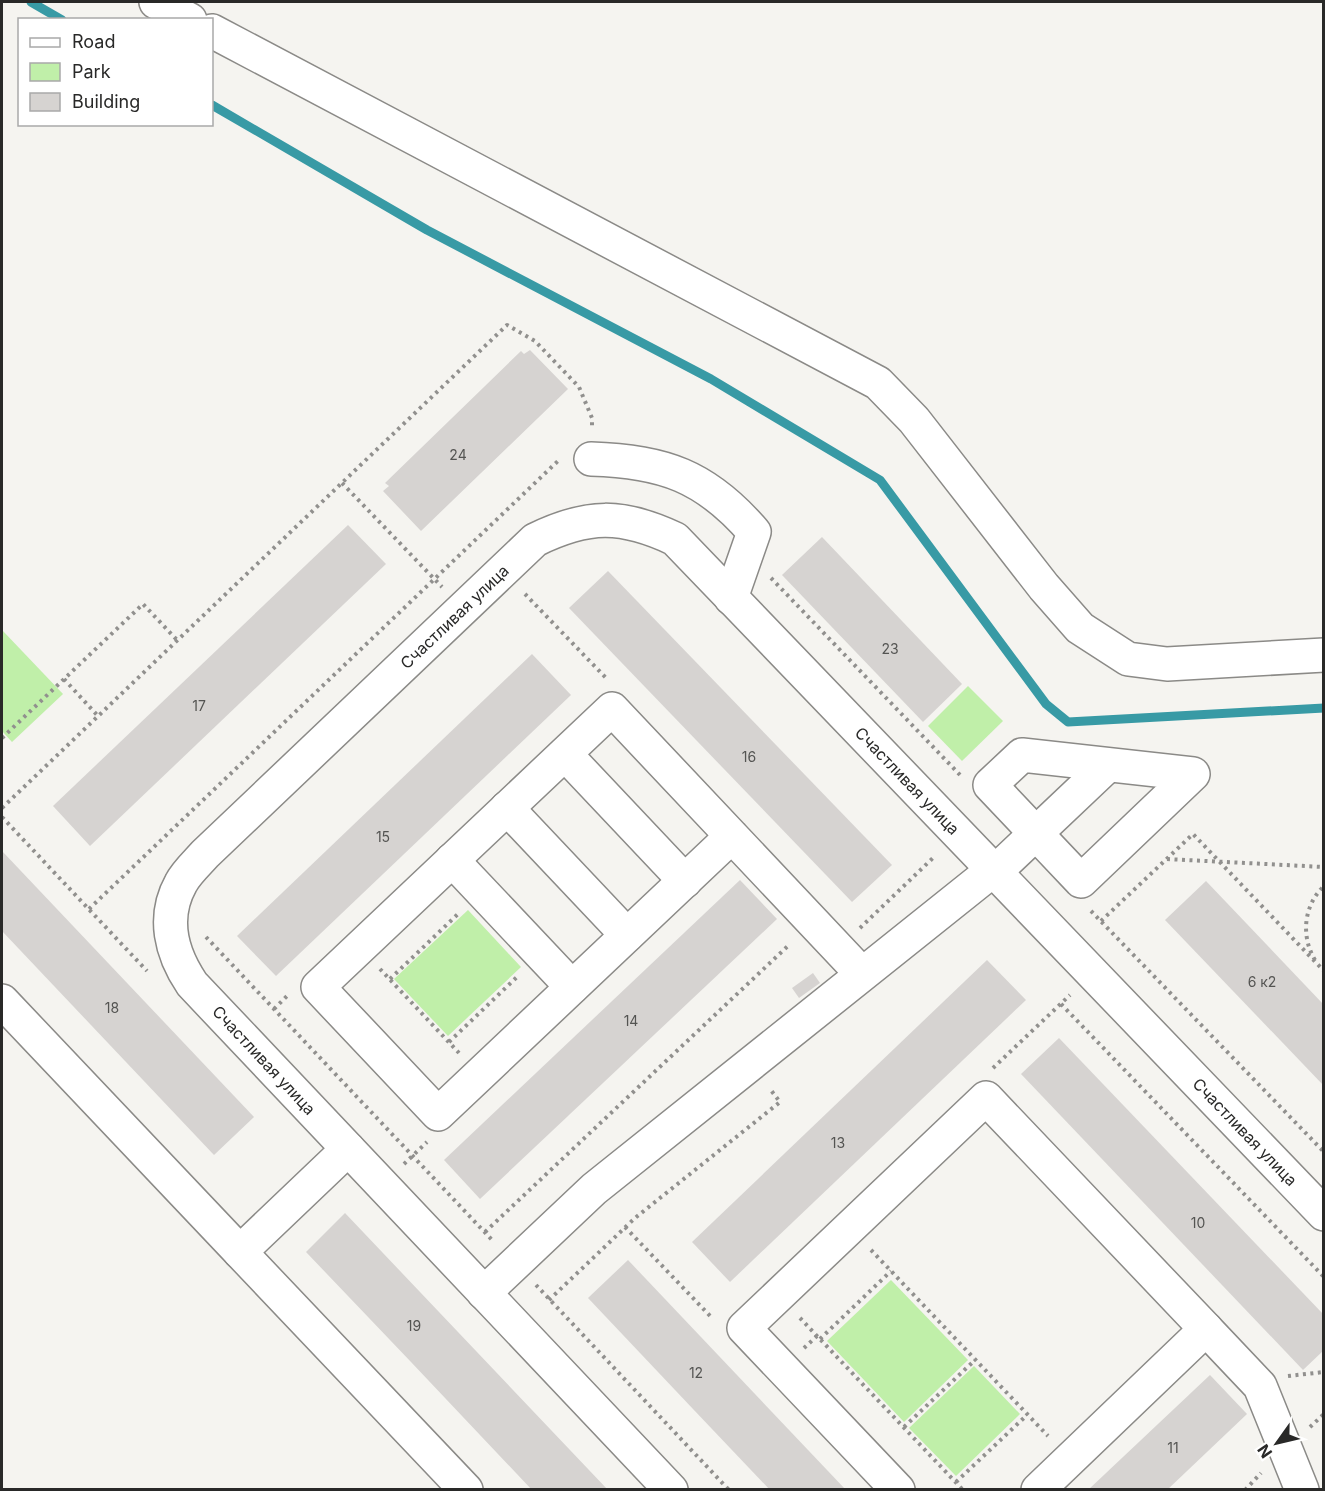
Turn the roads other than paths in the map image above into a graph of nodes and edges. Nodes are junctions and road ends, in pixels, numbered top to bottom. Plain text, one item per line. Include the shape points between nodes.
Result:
1 (156, 2) edge
2 (186, 18) edge
3 (213, 32) edge
4 (579, 456) road end
5 (732, 598) junction
6 (1323, 655) edge
7 (565, 754) junction
8 (1108, 765) junction
9 (507, 808) junction
10 (1036, 833) junction
11 (732, 836) junction
12 (452, 860) junction
13 (994, 871) junction
14 (685, 881) junction
15 (627, 935) junction
16 (862, 974) junction
17 (572, 987) junction
18 (2, 1001) edge
19 (348, 1149) junction
20 (1323, 1214) edge
21 (240, 1252) junction
22 (484, 1293) junction
23 (1206, 1329) junction
24 (466, 1490) edge
25 (671, 1490) edge
26 (898, 1490) edge
27 (1038, 1490) edge
28 (1302, 1490) edge

1 - 2 street
3 - 6 street via 878,383 914,420 1080,628 1128,659 1167,664
4 - 5 street via 626,460 673,471 717,495 737,512 754,532
5 - 13 street, Счастливая улица
5 - 19 street, Счастливая улица via 675,539 653,528 605,520 580,522 535,540 182,881 171,915 170,934 181,969
7 - 9 street
7 - 11 street via 612,710
7 - 14 street
8 - 10 street
8 - 10 street via 1022,755 990,785
8 - 10 street via 1193,774 1081,881
9 - 12 street
9 - 15 street
10 - 13 street
11 - 14 street
11 - 16 street
12 - 17 street
12 - 17 street via 318,987 438,1114
13 - 16 street
13 - 20 street, Счастливая улица
14 - 15 street
15 - 17 street
16 - 22 street via 594,1189
18 - 21 street
19 - 21 street
19 - 22 street, Счастливая улица
21 - 24 street
22 - 25 street, Счастливая улица
23 - 26 street via 986,1098 744,1328
23 - 27 street
23 - 28 street via 1260,1386

